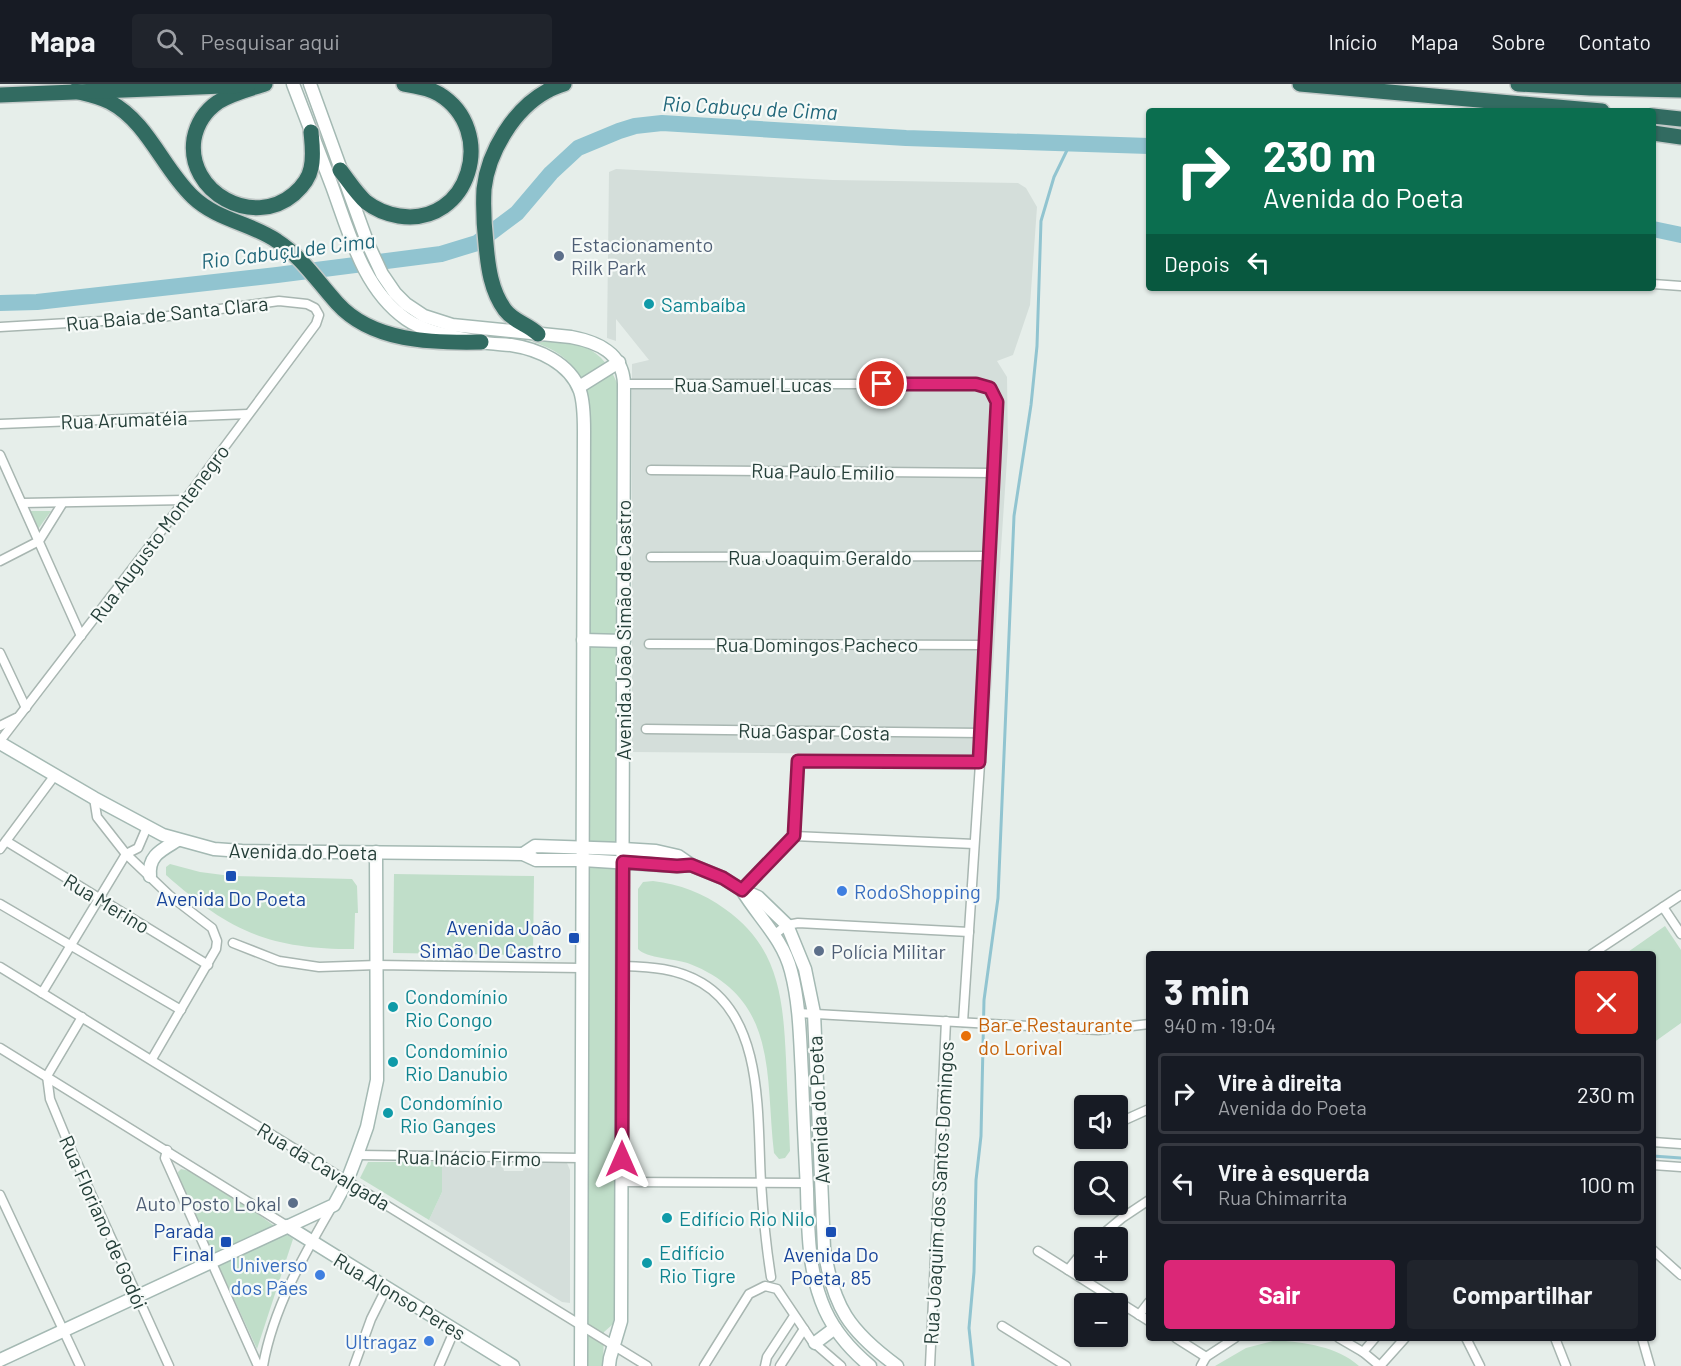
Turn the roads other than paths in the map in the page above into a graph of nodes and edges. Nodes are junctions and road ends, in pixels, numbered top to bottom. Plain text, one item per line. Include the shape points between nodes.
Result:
1 (264, 84) edge
2 (293, 84) edge
3 (310, 84) edge
4 (404, 84) edge
5 (564, 84) edge
6 (1300, 84) edge
7 (1518, 84) edge
8 (1681, 90) edge
9 (75, 91) junction
10 (0, 95) edge
11 (1471, 99) junction
12 (1512, 108) edge
13 (1569, 108) edge
14 (1656, 116) edge
15 (1681, 119) edge
16 (311, 132) junction
17 (1656, 133) edge
18 (1681, 137) edge
19 (340, 170) junction
20 (1656, 284) edge
21 (1681, 286) edge
22 (316, 324) joint
23 (0, 327) edge
24 (538, 334) junction
25 (481, 342) junction
26 (619, 363) junction
27 (624, 384) junction
28 (579, 387) junction
29 (248, 414) junction
30 (0, 424) edge
31 (0, 455) edge
32 (651, 470) dead end
33 (994, 473) junction
34 (185, 500) junction
35 (22, 503) junction
36 (62, 504) junction
37 (39, 541) junction
38 (990, 556) junction
39 (651, 557) dead end
40 (0, 561) edge
41 (81, 636) junction
42 (583, 640) junction
43 (624, 641) junction
44 (649, 644) dead end
45 (986, 645) junction
46 (0, 653) edge
47 (23, 711) junction
48 (0, 726) edge
49 (646, 729) dead end
50 (982, 733) junction
51 (0, 742) edge
52 (979, 762) junction
53 (55, 775) junction
54 (94, 798) junction
55 (147, 827) junction
56 (794, 836) junction
57 (178, 840) junction
58 (6, 841) junction
59 (974, 844) junction
60 (583, 847) junction
61 (0, 849) edge
62 (623, 849) junction
63 (376, 852) junction
64 (126, 854) junction
65 (523, 854) junction
66 (583, 860) junction
67 (623, 862) junction
68 (691, 865) junction
69 (150, 876) junction
70 (742, 890) junction
71 (1681, 895) edge
72 (99, 898) junction
73 (0, 904) edge
74 (1663, 907) junction
75 (787, 925) junction
76 (969, 932) junction
77 (775, 934) junction
78 (1681, 934) edge
79 (233, 943) dead end
80 (71, 945) junction
81 (1597, 951) edge
82 (208, 965) junction
83 (377, 965) junction
84 (623, 966) junction
85 (0, 967) edge
86 (582, 969) junction
87 (42, 993) junction
88 (181, 1010) junction
89 (798, 1013) junction
90 (814, 1013) junction
91 (82, 1017) junction
92 (946, 1021) junction
93 (966, 1022) junction
94 (1146, 1024) edge
95 (0, 1048) edge
96 (152, 1059) junction
97 (47, 1076) junction
98 (1146, 1110) edge
99 (1128, 1118) edge
100 (1657, 1142) edge
101 (1681, 1144) edge
102 (168, 1150) junction
103 (357, 1155) junction
104 (582, 1158) junction
105 (1656, 1165) edge
106 (1681, 1167) edge
107 (347, 1181) junction
108 (622, 1182) junction
109 (806, 1183) junction
110 (761, 1184) junction
111 (0, 1195) edge
112 (1146, 1202) edge
113 (334, 1205) junction
114 (287, 1226) junction
115 (1111, 1227) edge
116 (312, 1242) junction
117 (1038, 1251) dead end
118 (1656, 1253) edge
119 (210, 1262) junction
120 (1074, 1262) edge
121 (1068, 1270) junction
122 (1681, 1275) edge
123 (771, 1277) dead end
124 (387, 1287) junction
125 (137, 1295) junction
126 (1146, 1306) edge
127 (1139, 1315) junction
128 (794, 1316) junction
129 (1146, 1319) edge
130 (580, 1325) junction
131 (1002, 1326) dead end
132 (835, 1328) junction
133 (455, 1329) junction
134 (804, 1329) junction
135 (63, 1330) junction
136 (1180, 1341) edge
137 (1231, 1341) edge
138 (1344, 1341) edge
139 (1373, 1341) edge
140 (1402, 1341) edge
141 (1468, 1341) edge
142 (1556, 1341) edge
143 (1643, 1341) edge
144 (814, 1343) junction
145 (614, 1345) junction
146 (1363, 1352) junction
147 (1206, 1358) junction
148 (0, 1360) edge
149 (837, 1365) edge
150 (80, 1366) edge
151 (169, 1366) edge
152 (261, 1366) edge
153 (354, 1366) edge
154 (439, 1366) edge
155 (513, 1366) edge
156 (581, 1366) edge
157 (609, 1366) edge
158 (647, 1366) edge
159 (705, 1366) edge
160 (765, 1366) edge
161 (780, 1366) edge
162 (870, 1366) edge
163 (897, 1366) edge
164 (930, 1366) edge
165 (1066, 1366) edge
166 (1201, 1366) edge
167 (1380, 1366) edge
168 (1480, 1366) edge
169 (1566, 1366) edge
170 (1650, 1366) edge

1 - 9 highway
1 - 16 highway via 218,102 207,111 196,130 196,165 213,191 228,202 251,208 276,205 289,198 311,170
2 - 16 main road
3 - 19 main road
4 - 19 highway via 442,96 464,121 472,155 466,181 459,191 438,210 424,216 396,216 368,203
5 - 24 highway via 546,91 526,107 500,143 484,187 483,215 492,283 513,319
6 - 11 highway
7 - 8 highway
9 - 10 highway
9 - 25 highway via 102,98 124,112 200,203 291,251 354,318 381,330 427,341
11 - 12 highway
11 - 13 highway
14 - 15 highway
16 - 25 main road via 354,244 369,278 385,301 408,320 440,333
17 - 18 highway
19 - 24 main road via 382,274 406,304 424,316 452,325
20 - 21 street
22 - 23 street, Rua Baia de Santa Clara via 320,315 312,306 279,301 154,318
22 - 29 street, Rua Augusto Montenegro
24 - 26 main road via 589,341 602,346
25 - 28 main road via 513,345 544,355 558,362
26 - 27 main road, Avenida João Simão de Castro
26 - 28 main road
27 - 33 street, Rua Samuel Lucas via 976,384 990,388 997,402
27 - 43 main road, Avenida João Simão de Castro
28 - 42 main road, Avenida João Simão de Castro via 584,420
29 - 30 street, Rua Arumatéia
29 - 34 street, Rua Augusto Montenegro
31 - 35 street
32 - 33 street, Rua Paulo Emilio
33 - 38 street
34 - 36 street
34 - 41 street, Rua Augusto Montenegro
35 - 36 street
35 - 37 street
36 - 37 street
37 - 40 street
37 - 41 street
38 - 39 street, Rua Joaquim Geraldo
38 - 45 street
41 - 47 street, Rua Augusto Montenegro
42 - 43 main road
42 - 60 main road, Avenida João Simão de Castro
43 - 62 main road, Avenida João Simão de Castro
44 - 45 street, Rua Domingos Pacheco
45 - 50 street
46 - 47 street
47 - 48 street
47 - 51 street, Rua Augusto Montenegro
49 - 50 street, Rua Gaspar Costa
50 - 52 street
51 - 53 main road, Avenida do Poeta
52 - 56 street via 798,761
52 - 59 street
53 - 54 main road, Avenida do Poeta
53 - 58 street
54 - 55 main road, Avenida do Poeta
54 - 64 street via 97,817
55 - 57 main road, Avenida do Poeta
55 - 64 street via 138,848
56 - 59 street
56 - 70 street
57 - 63 main road, Avenida do Poeta via 242,851
57 - 69 main road via 157,853 149,867
58 - 61 street
58 - 72 street, Rua Merino
59 - 76 street
60 - 62 main road, Avenida do Poeta
60 - 65 main road, Avenida do Poeta via 536,846
60 - 66 main road, Avenida João Simão de Castro
62 - 67 main road, Avenida João Simão de Castro
62 - 68 main road, Avenida do Poeta via 678,856
63 - 65 main road, Avenida do Poeta
63 - 83 main road
64 - 69 street
64 - 72 street
65 - 66 main road, Avenida do Poeta via 536,860
66 - 67 main road, Avenida do Poeta
66 - 86 main road, Avenida João Simão de Castro
67 - 68 main road, Avenida do Poeta
67 - 84 main road, Avenida João Simão de Castro
68 - 70 main road, Avenida do Poeta
69 - 82 street via 212,928 217,941
70 - 75 main road, Avenida do Poeta via 758,897
70 - 77 main road, Avenida do Poeta
71 - 74 street
72 - 80 street
72 - 82 street, Rua Merino
73 - 80 street
74 - 78 street
74 - 81 street
75 - 76 street
75 - 77 street
75 - 90 main road, Avenida do Poeta via 805,969
76 - 93 street
77 - 89 main road, Avenida do Poeta via 791,972
79 - 83 street via 301,965
80 - 87 street
80 - 88 street
82 - 88 street
83 - 86 street
83 - 103 main road via 377,1080
84 - 108 main road, Avenida João Simão de Castro
84 - 110 street via 663,968 683,974 703,984 733,1014 749,1052 755,1082
85 - 87 street, Rua da Cavalgada
86 - 104 main road, Avenida João Simão de Castro
87 - 91 street, Rua da Cavalgada
88 - 96 street
89 - 90 street
89 - 109 main road, Avenida do Poeta
90 - 92 street
90 - 163 main road, Avenida do Poeta via 827,1266 836,1300 850,1323
91 - 96 street, Rua da Cavalgada
91 - 97 street
92 - 93 street
92 - 164 street, Rua Joaquim dos Santos Domingos
93 - 94 street via 1098,1030
95 - 97 street
96 - 107 street, Rua da Cavalgada
97 - 102 street
97 - 125 street, Rua Floriano de Godói via 50,1099
98 - 99 street
100 - 101 street
102 - 114 street
102 - 119 street via 165,1158
103 - 104 street, Rua Inácio Firmo
103 - 107 main road
104 - 130 main road, Avenida João Simão de Castro
105 - 106 street
107 - 113 main road
107 - 130 street, Rua da Cavalgada
108 - 110 street
108 - 145 main road, Avenida João Simão de Castro via 621,1321
109 - 110 street
109 - 132 main road, Avenida do Poeta via 813,1272
110 - 123 street
111 - 135 street
112 - 115 street
113 - 114 main road
113 - 116 street
114 - 116 main road, Rua Alonso Peres
114 - 119 main road
116 - 124 main road, Rua Alonso Peres
116 - 152 street via 279,1311
117 - 121 street
118 - 122 street
119 - 125 main road
119 - 152 street
120 - 121 street
121 - 127 street
124 - 133 main road, Rua Alonso Peres
124 - 153 street
125 - 135 main road
125 - 151 street, Rua Floriano de Godói
126 - 127 street
127 - 129 street
128 - 134 street
128 - 159 street via 777,1289 765,1286 749,1294
128 - 160 street
130 - 145 street, Rua da Cavalgada
130 - 156 main road, Avenida João Simão de Castro
131 - 165 street
132 - 144 main road
132 - 162 main road, Avenida do Poeta
133 - 154 street
133 - 155 main road, Rua Alonso Peres
134 - 144 street
134 - 161 street
135 - 148 main road
135 - 150 street
136 - 147 street
137 - 147 street
138 - 146 street
139 - 146 street
140 - 167 street
141 - 168 street
142 - 169 street
143 - 170 street
144 - 149 street
145 - 157 main road, Avenida João Simão de Castro
145 - 158 street, Rua da Cavalgada
146 - 167 street
147 - 166 street

